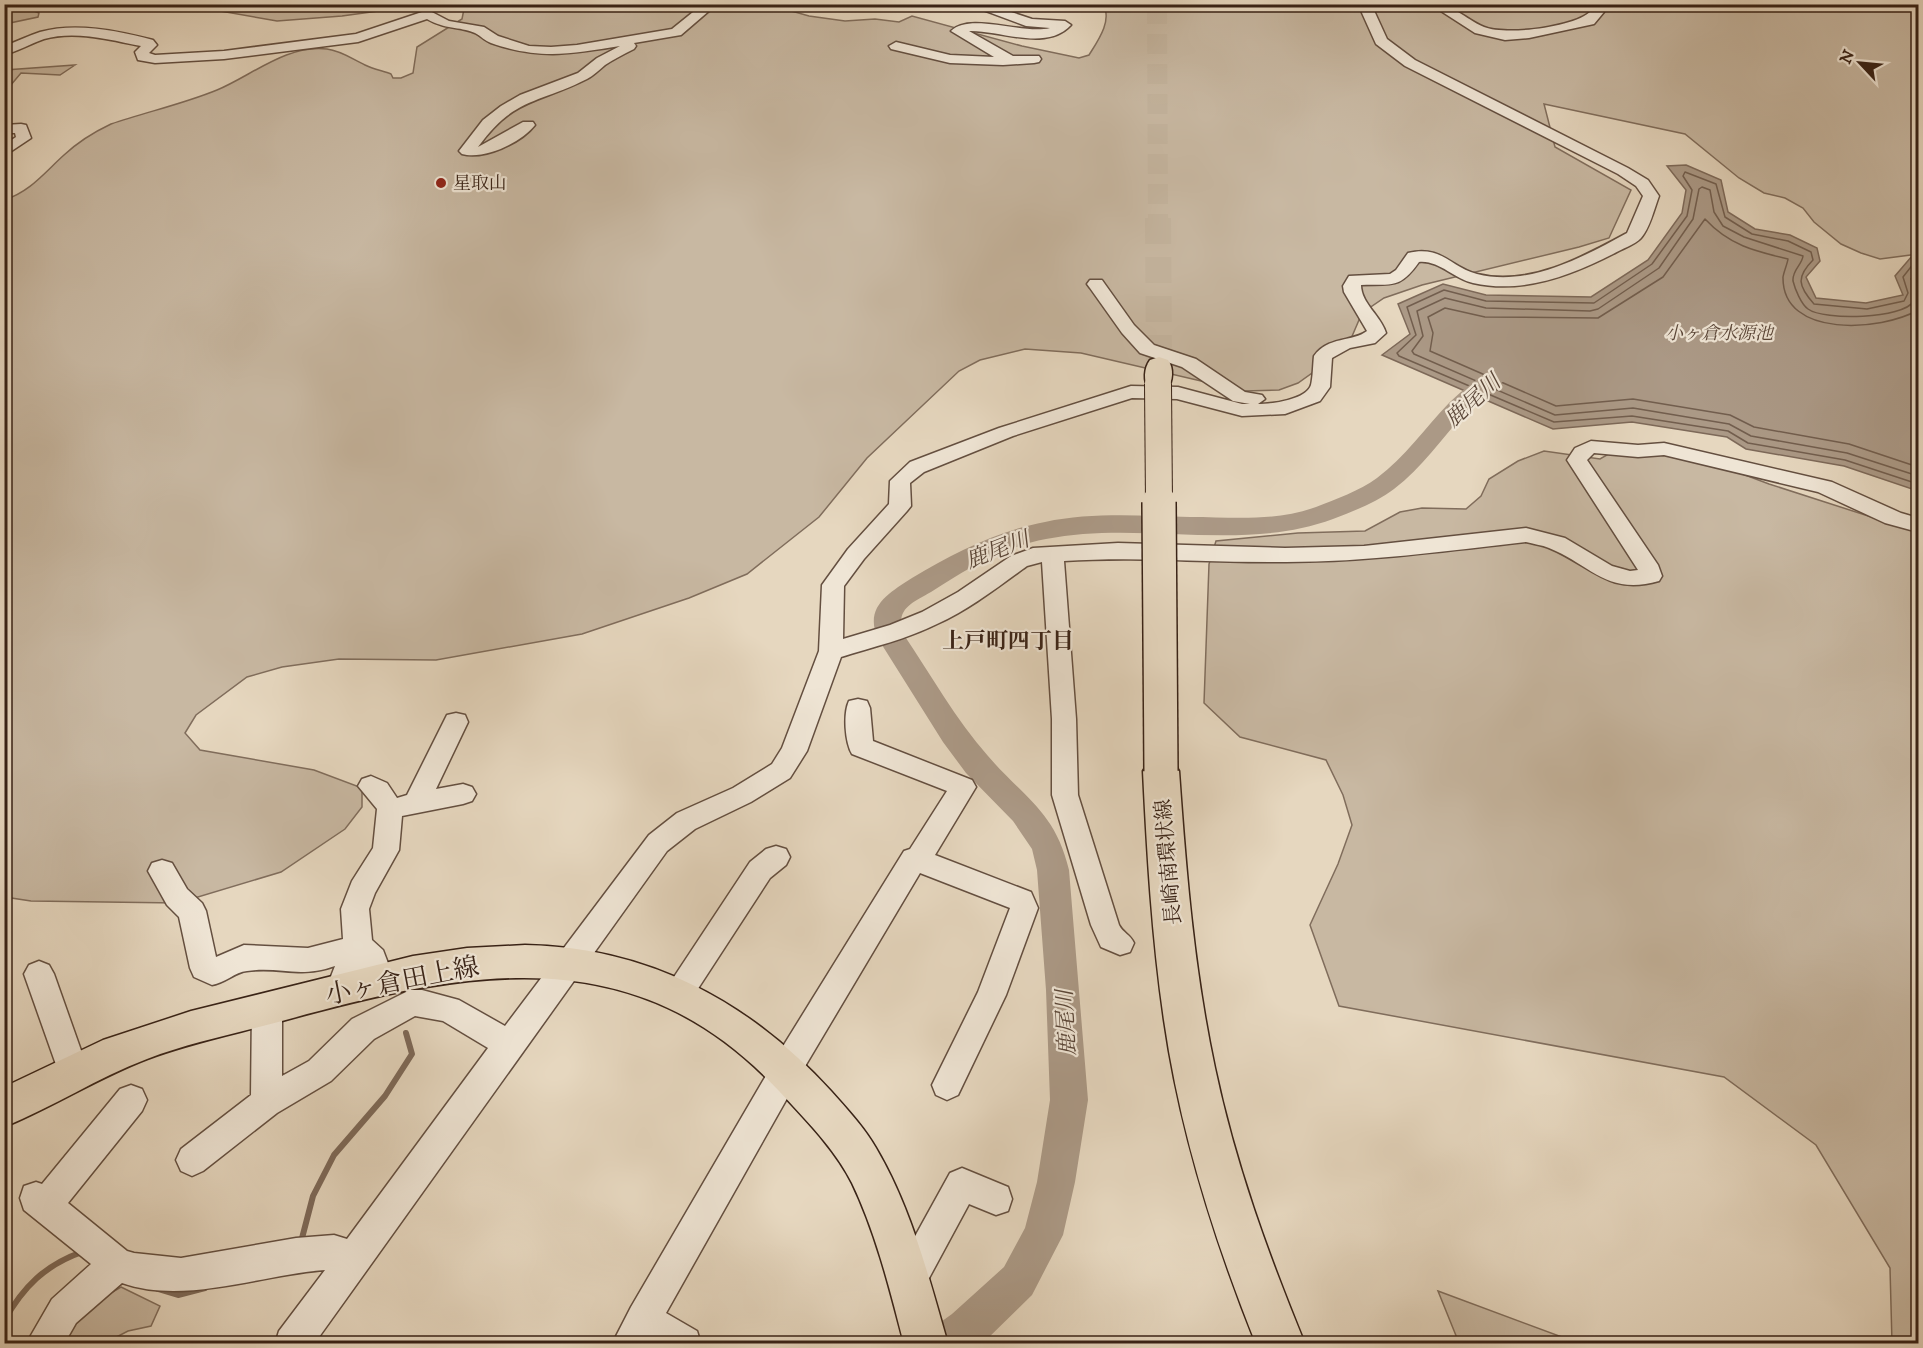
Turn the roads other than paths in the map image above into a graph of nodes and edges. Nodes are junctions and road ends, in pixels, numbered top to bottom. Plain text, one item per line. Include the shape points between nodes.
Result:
1 (711, 4) edge
2 (973, 4) edge
3 (1364, 4) edge
4 (1436, 4) edge
5 (1596, 4) edge
6 (650, 36) junction
7 (896, 46) dead end
8 (4, 51) edge
9 (1034, 59) dead end
10 (1010, 60) junction
11 (528, 125) dead end
12 (4, 129) edge
13 (4, 152) edge
14 (1096, 284) dead end
15 (1159, 374) tunnel mouth
16 (1278, 410) junction
17 (1918, 525) edge
18 (1052, 554) junction
19 (831, 651) junction
20 (858, 708) dead end
21 (456, 722) dead end
22 (371, 786) dead end
23 (463, 794) dead end
24 (403, 806) junction
25 (776, 857) dead end
26 (918, 861) junction
27 (162, 871) dead end
28 (1120, 943) dead end
29 (358, 946) junction
30 (568, 963) junction
31 (39, 974) dead end
32 (379, 979) junction
33 (341, 989) junction
34 (678, 995) junction
35 (267, 1008) junction
36 (509, 1044) junction
37 (787, 1071) junction
38 (74, 1072) junction
39 (947, 1085) dead end
40 (131, 1100) dead end
41 (266, 1102) junction
42 (4, 1108) edge
43 (192, 1160) dead end
44 (996, 1199) dead end
45 (353, 1258) junction
46 (117, 1264) junction
47 (910, 1286) junction
48 (636, 1331) edge
49 (43, 1344) edge
50 (292, 1344) edge
51 (684, 1344) edge
52 (926, 1344) edge
53 (1281, 1344) edge

1 - 6 street via 676,32
2 - 10 street via 1031,24 1065,25 1022,35 976,27 959,29 967,38
3 - 16 street via 1381,41 1410,63 1623,171 1641,183 1651,196 1634,236 1561,271 1509,284 1468,277 1437,257 1426,255 1413,256 1394,279 1355,280 1351,292 1376,323 1377,333 1369,339 1344,343 1323,356 1320,387 1313,397
4 - 5 street via 1480,30 1505,36 1589,21 1599,12
6 - 8 street via 576,49 536,51 493,39 478,30 445,24 428,14 369,36 224,55 143,57 148,43 81,31 42,36
6 - 11 street via 602,61 583,76 514,103 488,123 467,151 483,152
7 - 10 street via 950,59
9 - 10 street
12 - 13 street via 21,128 24,138
14 - 16 street via 1147,349 1189,363 1240,397 1263,400
15 - 53 highway, 長崎南環状線, bridge via 1161,771 1178,977 1211,1141 1235,1224
16 - 19 street via 1242,410 1178,393 1131,393 1011,431 917,467 900,481 900,506 833,585
17 - 18 street via 1825,487 1664,449 1591,447 1577,460 1651,576 1630,579 1604,571 1557,543 1526,536 1364,553 1118,550
18 - 19 street via 1019,561 930,618
18 - 28 street via 1064,719 1065,795 1105,925 1111,938
19 - 30 street via 794,751 781,771 742,795 686,821 658,843
20 - 26 street via 861,747 963,787
21 - 24 street
22 - 24 street
23 - 24 street
24 - 29 street via 386,850 362,889 355,909
25 - 34 street via 760,870
26 - 37 street via 914,859
26 - 39 street via 1021,900 1024,908 991,996
27 - 29 street via 177,897 192,911 204,968 212,973 237,959 308,961
29 - 32 street via 373,959
29 - 33 street
30 - 32 main road, 小ヶ倉田上線 via 451,966
30 - 34 main road, 小ヶ倉田上線 via 636,979
30 - 36 street
31 - 38 street
32 - 33 main road, 小ヶ倉田上線
33 - 35 main road, 小ヶ倉田上線
34 - 37 main road, 小ヶ倉田上線 via 707,1009
35 - 38 main road, 小ヶ倉田上線 via 156,1038
35 - 41 street
36 - 41 street via 449,1009 410,1003 363,1029 320,1071
36 - 45 street
37 - 47 main road, 小ヶ倉田上線 via 865,1166
37 - 48 street
38 - 42 main road, 小ヶ倉田上線
40 - 46 street via 40,1202
41 - 43 street
44 - 47 street via 962,1184
45 - 46 street via 334,1252 296,1255 181,1275 134,1270
45 - 50 street
46 - 49 street via 64,1311
47 - 52 main road, 小ヶ倉田上線
48 - 51 street

